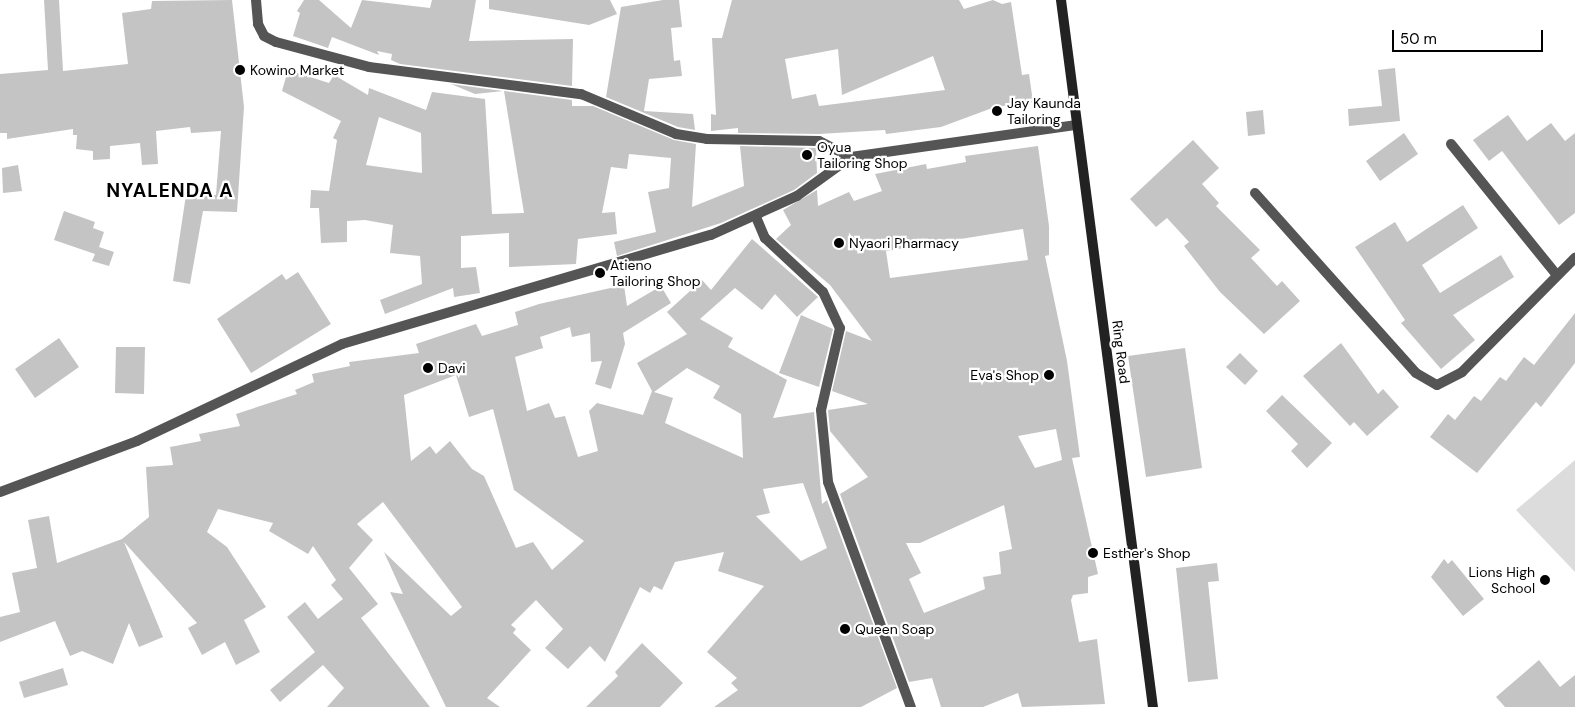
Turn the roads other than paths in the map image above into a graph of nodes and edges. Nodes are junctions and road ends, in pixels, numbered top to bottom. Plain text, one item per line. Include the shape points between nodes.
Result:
1 (256, 0) edge
2 (1061, 0) edge
3 (1077, 125) junction
4 (1451, 144) dead end
5 (851, 156) junction
6 (1255, 193) dead end
7 (756, 217) junction
8 (1575, 258) edge
9 (1556, 274) junction
10 (0, 492) edge
11 (911, 707) edge
12 (1153, 707) edge

1 - 5 street via 264,36 333,58 428,76 581,94 676,134 707,139 819,141
2 - 3 main road, Ring Road
3 - 5 street
3 - 12 main road, Ring Road
4 - 9 street
5 - 7 street via 820,182
6 - 9 street via 1416,373 1437,385 1462,372
7 - 10 street via 686,243 342,344 137,440
7 - 11 street via 765,238 822,292 840,328 821,410 828,482
8 - 9 street

